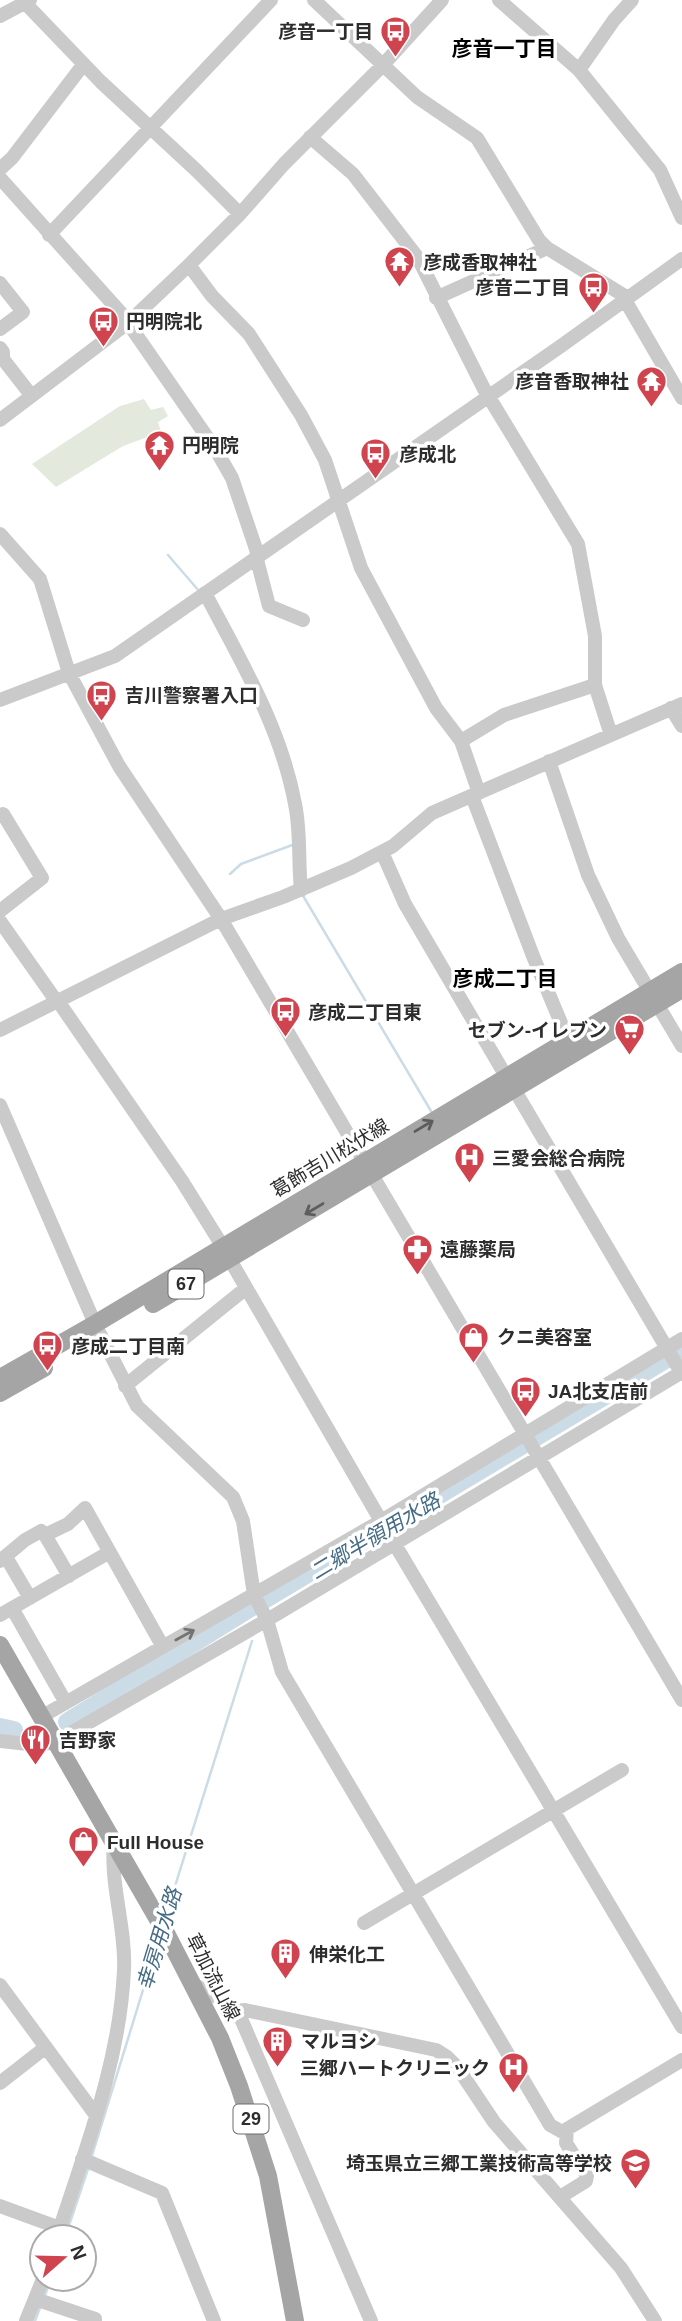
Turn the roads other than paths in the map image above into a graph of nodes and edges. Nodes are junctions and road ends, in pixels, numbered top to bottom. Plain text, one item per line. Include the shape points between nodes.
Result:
1 (271, 0) edge
2 (314, 0) edge
3 (442, 0) edge
4 (499, 0) edge
5 (632, 0) edge
6 (28, 1) edge
7 (0, 16) edge
8 (83, 65) junction
9 (382, 66) junction
10 (579, 70) junction
11 (150, 128) junction
12 (310, 137) junction
13 (0, 169) edge
14 (0, 178) edge
15 (240, 214) junction
16 (682, 218) edge
17 (49, 235) junction
18 (547, 248) junction
19 (682, 258) edge
20 (189, 265) junction
21 (0, 283) edge
22 (436, 298) junction
23 (626, 299) junction
24 (128, 323) junction
25 (0, 329) edge
26 (0, 348) edge
27 (31, 395) junction
28 (489, 396) junction
29 (682, 398) edge
30 (0, 420) edge
31 (340, 499) junction
32 (0, 534) edge
33 (257, 556) junction
34 (205, 593) junction
35 (303, 620) dead end
36 (69, 673) junction
37 (595, 685) junction
38 (0, 699) edge
39 (677, 706) edge
40 (682, 726) edge
41 (611, 735) junction
42 (460, 741) junction
43 (549, 761) junction
44 (475, 795) junction
45 (0, 816) edge
46 (382, 852) junction
47 (301, 890) junction
48 (0, 911) edge
49 (221, 919) junction
50 (0, 921) edge
51 (682, 972) edge
52 (682, 989) edge
53 (653, 998) junction
54 (58, 1001) junction
55 (0, 1030) edge
56 (569, 1042) junction
57 (682, 1046) edge
58 (510, 1083) junction
59 (0, 1105) edge
60 (369, 1167) junction
61 (226, 1253) junction
62 (245, 1289) junction
63 (97, 1329) junction
64 (682, 1339) edge
65 (676, 1363) edge
66 (0, 1378) edge
67 (125, 1387) junction
68 (0, 1393) edge
69 (531, 1442) junction
70 (387, 1530) junction
71 (45, 1535) junction
72 (108, 1553) junction
73 (3, 1559) edge
74 (69, 1576) junction
75 (254, 1595) junction
76 (30, 1598) junction
77 (6, 1612) edge
78 (265, 1614) junction
79 (0, 1645) edge
80 (163, 1647) junction
81 (128, 1676) dead end
82 (682, 1700) edge
83 (66, 1703) junction
84 (47, 1718) junction
85 (0, 1741) edge
86 (55, 1742) junction
87 (621, 1770) dead end
88 (554, 1810) junction
89 (114, 1843) junction
90 (413, 1893) junction
91 (365, 1923) dead end
92 (0, 1985) edge
93 (195, 1986) junction
94 (236, 2011) junction
95 (682, 2027) edge
96 (46, 2047) junction
97 (682, 2060) edge
98 (0, 2083) edge
99 (95, 2115) junction
100 (566, 2133) junction
101 (88, 2161) junction
102 (560, 2197) junction
103 (0, 2206) edge
104 (39, 2223) edge
105 (63, 2223) edge
106 (40, 2293) edge
107 (39, 2300) junction
108 (26, 2321) edge
109 (95, 2321) edge
110 (214, 2321) edge
111 (295, 2321) edge
112 (371, 2321) edge
113 (656, 2321) edge

1 - 11 street
2 - 9 street
3 - 9 street
4 - 10 street
5 - 10 street
6 - 7 street
6 - 8 street
8 - 11 street
8 - 13 street
9 - 12 street
9 - 18 street via 435,111 477,138
10 - 16 street via 660,170
11 - 15 street
11 - 17 street
12 - 15 street
12 - 22 street via 353,174 377,203 418,258
14 - 17 street
15 - 20 street
17 - 24 street
18 - 22 street
18 - 23 street
19 - 23 street
20 - 24 street
20 - 31 street via 270,365 319,449
21 - 25 street via 23,312
22 - 28 street
23 - 28 street
23 - 29 street
24 - 27 street
24 - 33 street via 232,478
26 - 27 street via 3,359
27 - 30 street
28 - 31 street
28 - 37 street via 578,544 595,636
31 - 33 street
31 - 42 street via 361,568 436,708
32 - 36 street via 40,579
33 - 34 street
33 - 35 street via 269,606
34 - 36 street via 115,656
34 - 47 street via 260,697 287,771 298,822
36 - 38 street
36 - 49 street via 119,766
37 - 41 street
37 - 42 street via 504,715
39 - 40 street
39 - 41 street
41 - 43 street
42 - 44 street
43 - 44 street
43 - 53 street via 589,875
44 - 46 street via 432,813
44 - 56 street
45 - 48 street via 3,814 42,878
46 - 47 street
46 - 58 street via 405,904
47 - 49 street
49 - 54 street
49 - 60 street
50 - 54 street
51 - 53 main road, 葛飾吉川松伏線 / 67
52 - 53 main road, 葛飾吉川松伏線 / 67
53 - 56 main road, 葛飾吉川松伏線 / 67
53 - 57 street
53 - 58 main road, 葛飾吉川松伏線 / 67
54 - 55 street
54 - 61 street
56 - 58 main road, 葛飾吉川松伏線 / 67
58 - 60 main road, 葛飾吉川松伏線 / 67
58 - 65 street
59 - 63 street
60 - 61 main road, 葛飾吉川松伏線 / 67
60 - 69 street
61 - 62 street
61 - 63 main road, 葛飾吉川松伏線 / 67
62 - 67 street
62 - 70 street
63 - 66 main road, 葛飾吉川松伏線 / 67
63 - 67 street
63 - 68 main road, 葛飾吉川松伏線 / 67
64 - 65 street
65 - 69 street
65 - 69 street
67 - 75 street via 137,1406 233,1497 243,1521
69 - 70 street
69 - 70 street
69 - 82 street
70 - 75 street
70 - 78 street
70 - 88 street
71 - 72 street via 68,1524 85,1508
71 - 73 street via 41,1531 25,1540
71 - 74 street
72 - 74 street
72 - 80 street
73 - 76 street
74 - 76 street
75 - 78 street
80 -> 75 street
76 - 77 street
77 - 83 street
78 - 86 street
78 - 90 street via 282,1672
79 - 84 main road, 草加流山線 / 29
80 - 83 street
81 - 84 street
83 - 84 street
84 - 86 main road, 草加流山線 / 29
85 - 86 street
86 - 89 main road, 草加流山線 / 29
87 - 88 street
88 - 90 street
88 - 95 street
89 - 93 main road, 草加流山線 / 29
89 - 99 street via 112,1866 124,1969 114,2056
90 - 91 street
90 - 100 street via 551,2125
92 - 96 street
93 - 94 street
93 - 111 main road, 草加流山線 / 29 via 239,2085 268,2176
94 - 102 street via 436,2050 458,2068 494,2122
94 - 112 street
96 - 98 street
96 - 99 street
97 - 100 street via 571,2125
99 - 101 street
100 - 102 street via 566,2143 587,2176
101 - 105 street
101 - 110 street via 163,2193
102 - 113 street via 621,2268
103 - 104 street
106 - 107 street
107 - 108 street
107 - 109 street

